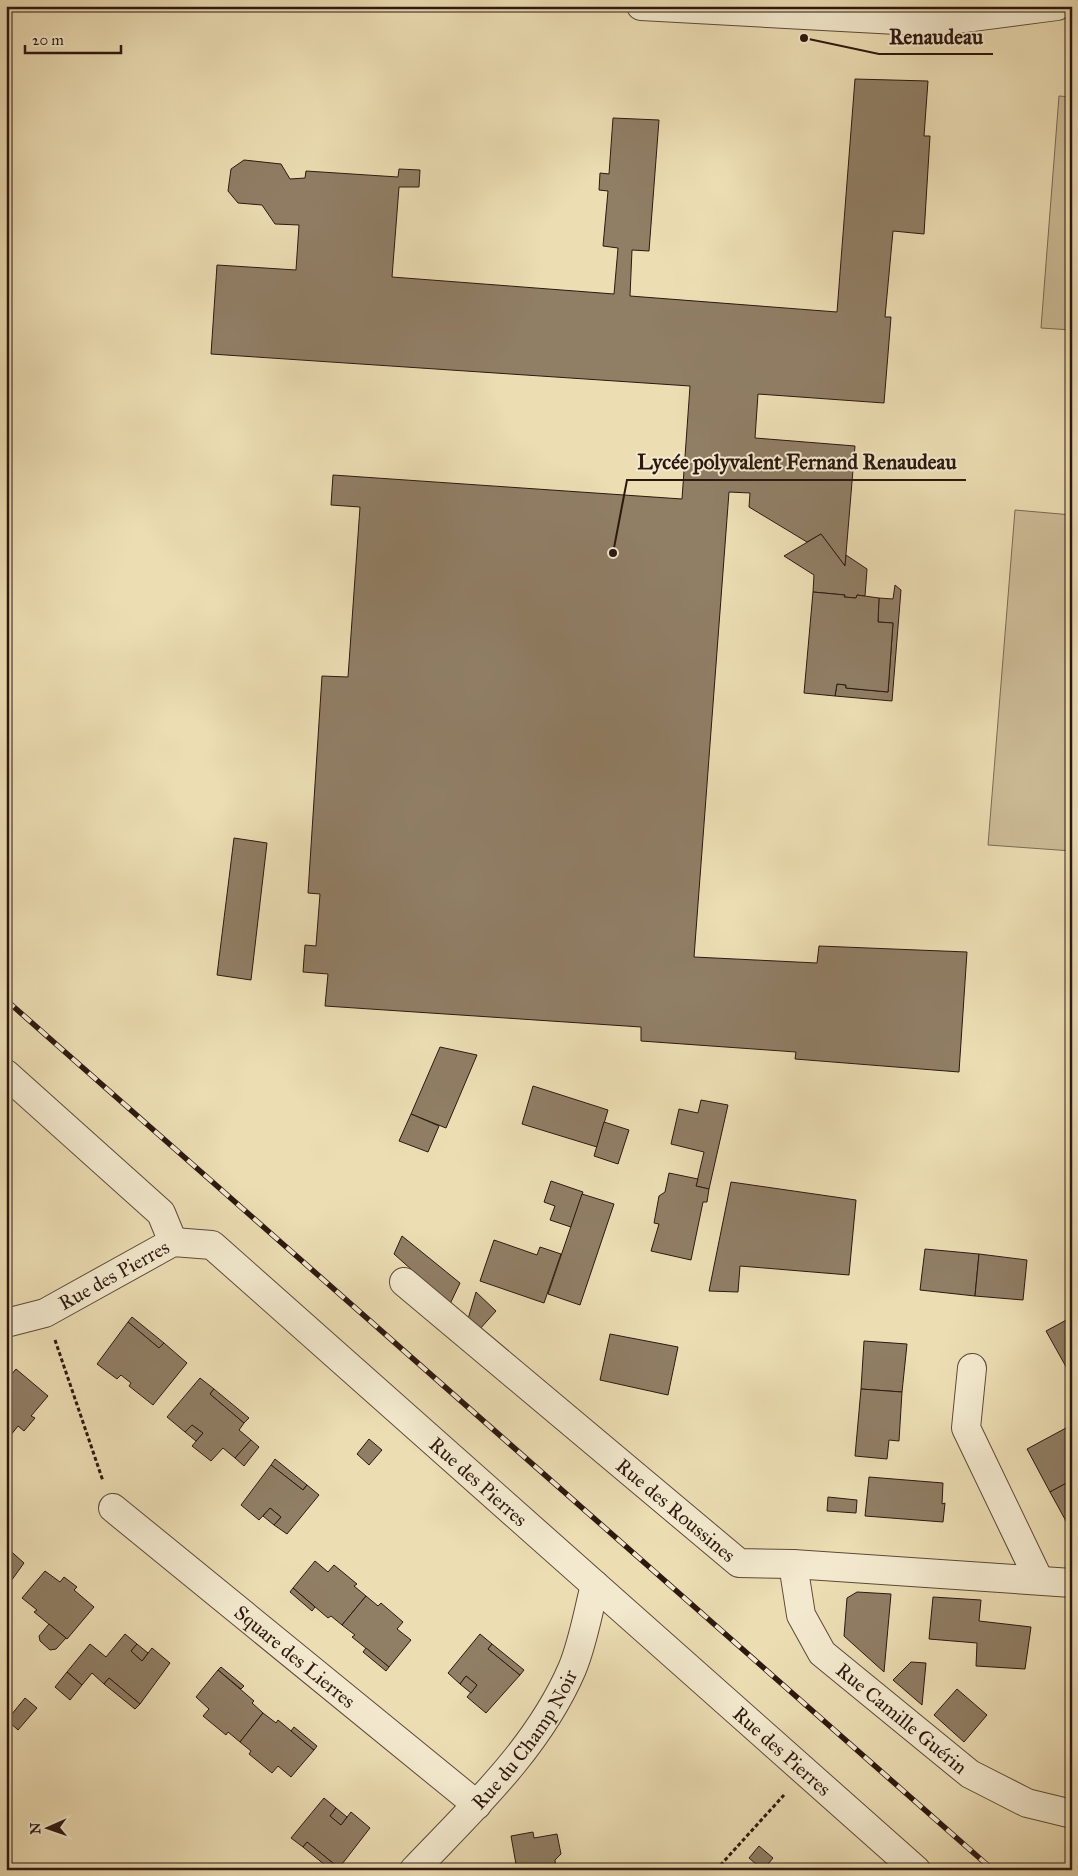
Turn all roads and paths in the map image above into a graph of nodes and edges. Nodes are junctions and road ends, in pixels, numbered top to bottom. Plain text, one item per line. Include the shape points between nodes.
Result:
1 (641, 6) edge
2 (1057, 6) edge
3 (846, 12) edge
4 (6, 1074) edge
5 (174, 1242) junction
6 (404, 1282) dead end
7 (45, 1314) junction
8 (6, 1324) edge
9 (972, 1368) dead end
10 (113, 1508) joint
11 (793, 1564) junction
12 (1038, 1580) junction
13 (1072, 1583) edge
14 (595, 1585) junction
15 (804, 1770) junction
16 (477, 1804) junction
17 (1072, 1814) edge
18 (414, 1870) edge
19 (716, 1870) edge
20 (916, 1870) edge

1 - 3 street
2 - 3 street via 934,22
4 - 5 street via 161,1213
5 - 7 street, Rue des Pierres
5 - 14 street, Rue des Pierres via 212,1245
6 - 11 street, Rue des Roussines via 739,1563
7 - 8 street, Rue des Pierres
7 - 10 path
9 - 12 street via 966,1428
10 - 16 street, Square des Lierres
11 - 12 street, Rue des Roussines
11 - 17 street, Rue Camille Guérin via 801,1615 822,1653 970,1774 1027,1803
12 - 13 street, Rue des Roussines
14 - 15 street, Rue des Pierres
14 - 16 street, Rue du Champ Noir via 572,1669 552,1707 538,1730
15 - 19 path
15 - 20 street, Rue des Pierres
16 - 18 street, Rue du Champ Noir

